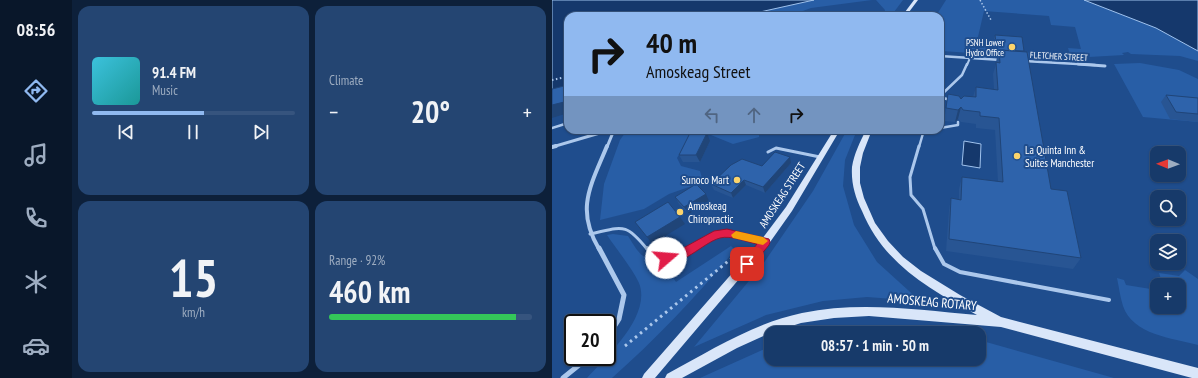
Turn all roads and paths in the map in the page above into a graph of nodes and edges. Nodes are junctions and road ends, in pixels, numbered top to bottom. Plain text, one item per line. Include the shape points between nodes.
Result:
1 (916, 0) edge
2 (980, 0) edge
3 (907, 12) edge
4 (991, 20) dead end
5 (944, 56) edge
6 (970, 58) junction
7 (1009, 60) edge
8 (1017, 61) edge
9 (1105, 66) dead end
10 (564, 77) edge
11 (552, 80) edge
12 (944, 92) edge
13 (944, 97) edge
14 (955, 101) edge
15 (958, 122) edge
16 (564, 124) edge
17 (552, 128) edge
18 (944, 128) edge
19 (596, 134) edge
20 (612, 134) edge
21 (834, 134) edge
22 (868, 134) edge
23 (923, 134) edge
24 (552, 147) edge
25 (768, 152) dead end
26 (820, 158) junction
27 (590, 234) junction
28 (765, 242) junction
29 (733, 257) dead end
30 (1109, 300) dead end
31 (1002, 322) junction
32 (616, 324) edge
33 (625, 346) dead end
34 (578, 366) edge
35 (1198, 374) edge
36 (563, 378) edge
37 (648, 378) edge
38 (671, 378) edge

1 - 3 main road
2 - 4 path
5 - 6 street
6 - 7 street
6 - 12 lane via 962,74
8 - 9 street, FLETCHER STREET
10 - 11 path
13 - 14 lane
15 - 18 lane via 958,125
16 - 17 lane
19 - 24 street
20 - 27 street via 588,192 586,219
21 - 26 main road, AMOSKEAG STREET
22 - 31 main road via 857,161 856,177 858,194 875,230 894,255 917,275 939,290
23 - 30 lane via 910,177 911,195 923,209 936,252 944,264 960,272
25 - 26 lane via 776,148
26 - 28 main road, AMOSKEAG STREET
27 - 28 lane via 628,230 635,234 647,251 666,258 678,256 717,234 727,233
27 - 32 street via 624,295
28 - 37 main road, AMOSKEAG STREET
29 - 33 path
31 - 35 main road, AMOSKEAG ROTARY
31 - 38 main road, AMOSKEAG ROTARY via 869,311 801,318 769,328 733,344
34 - 36 street

